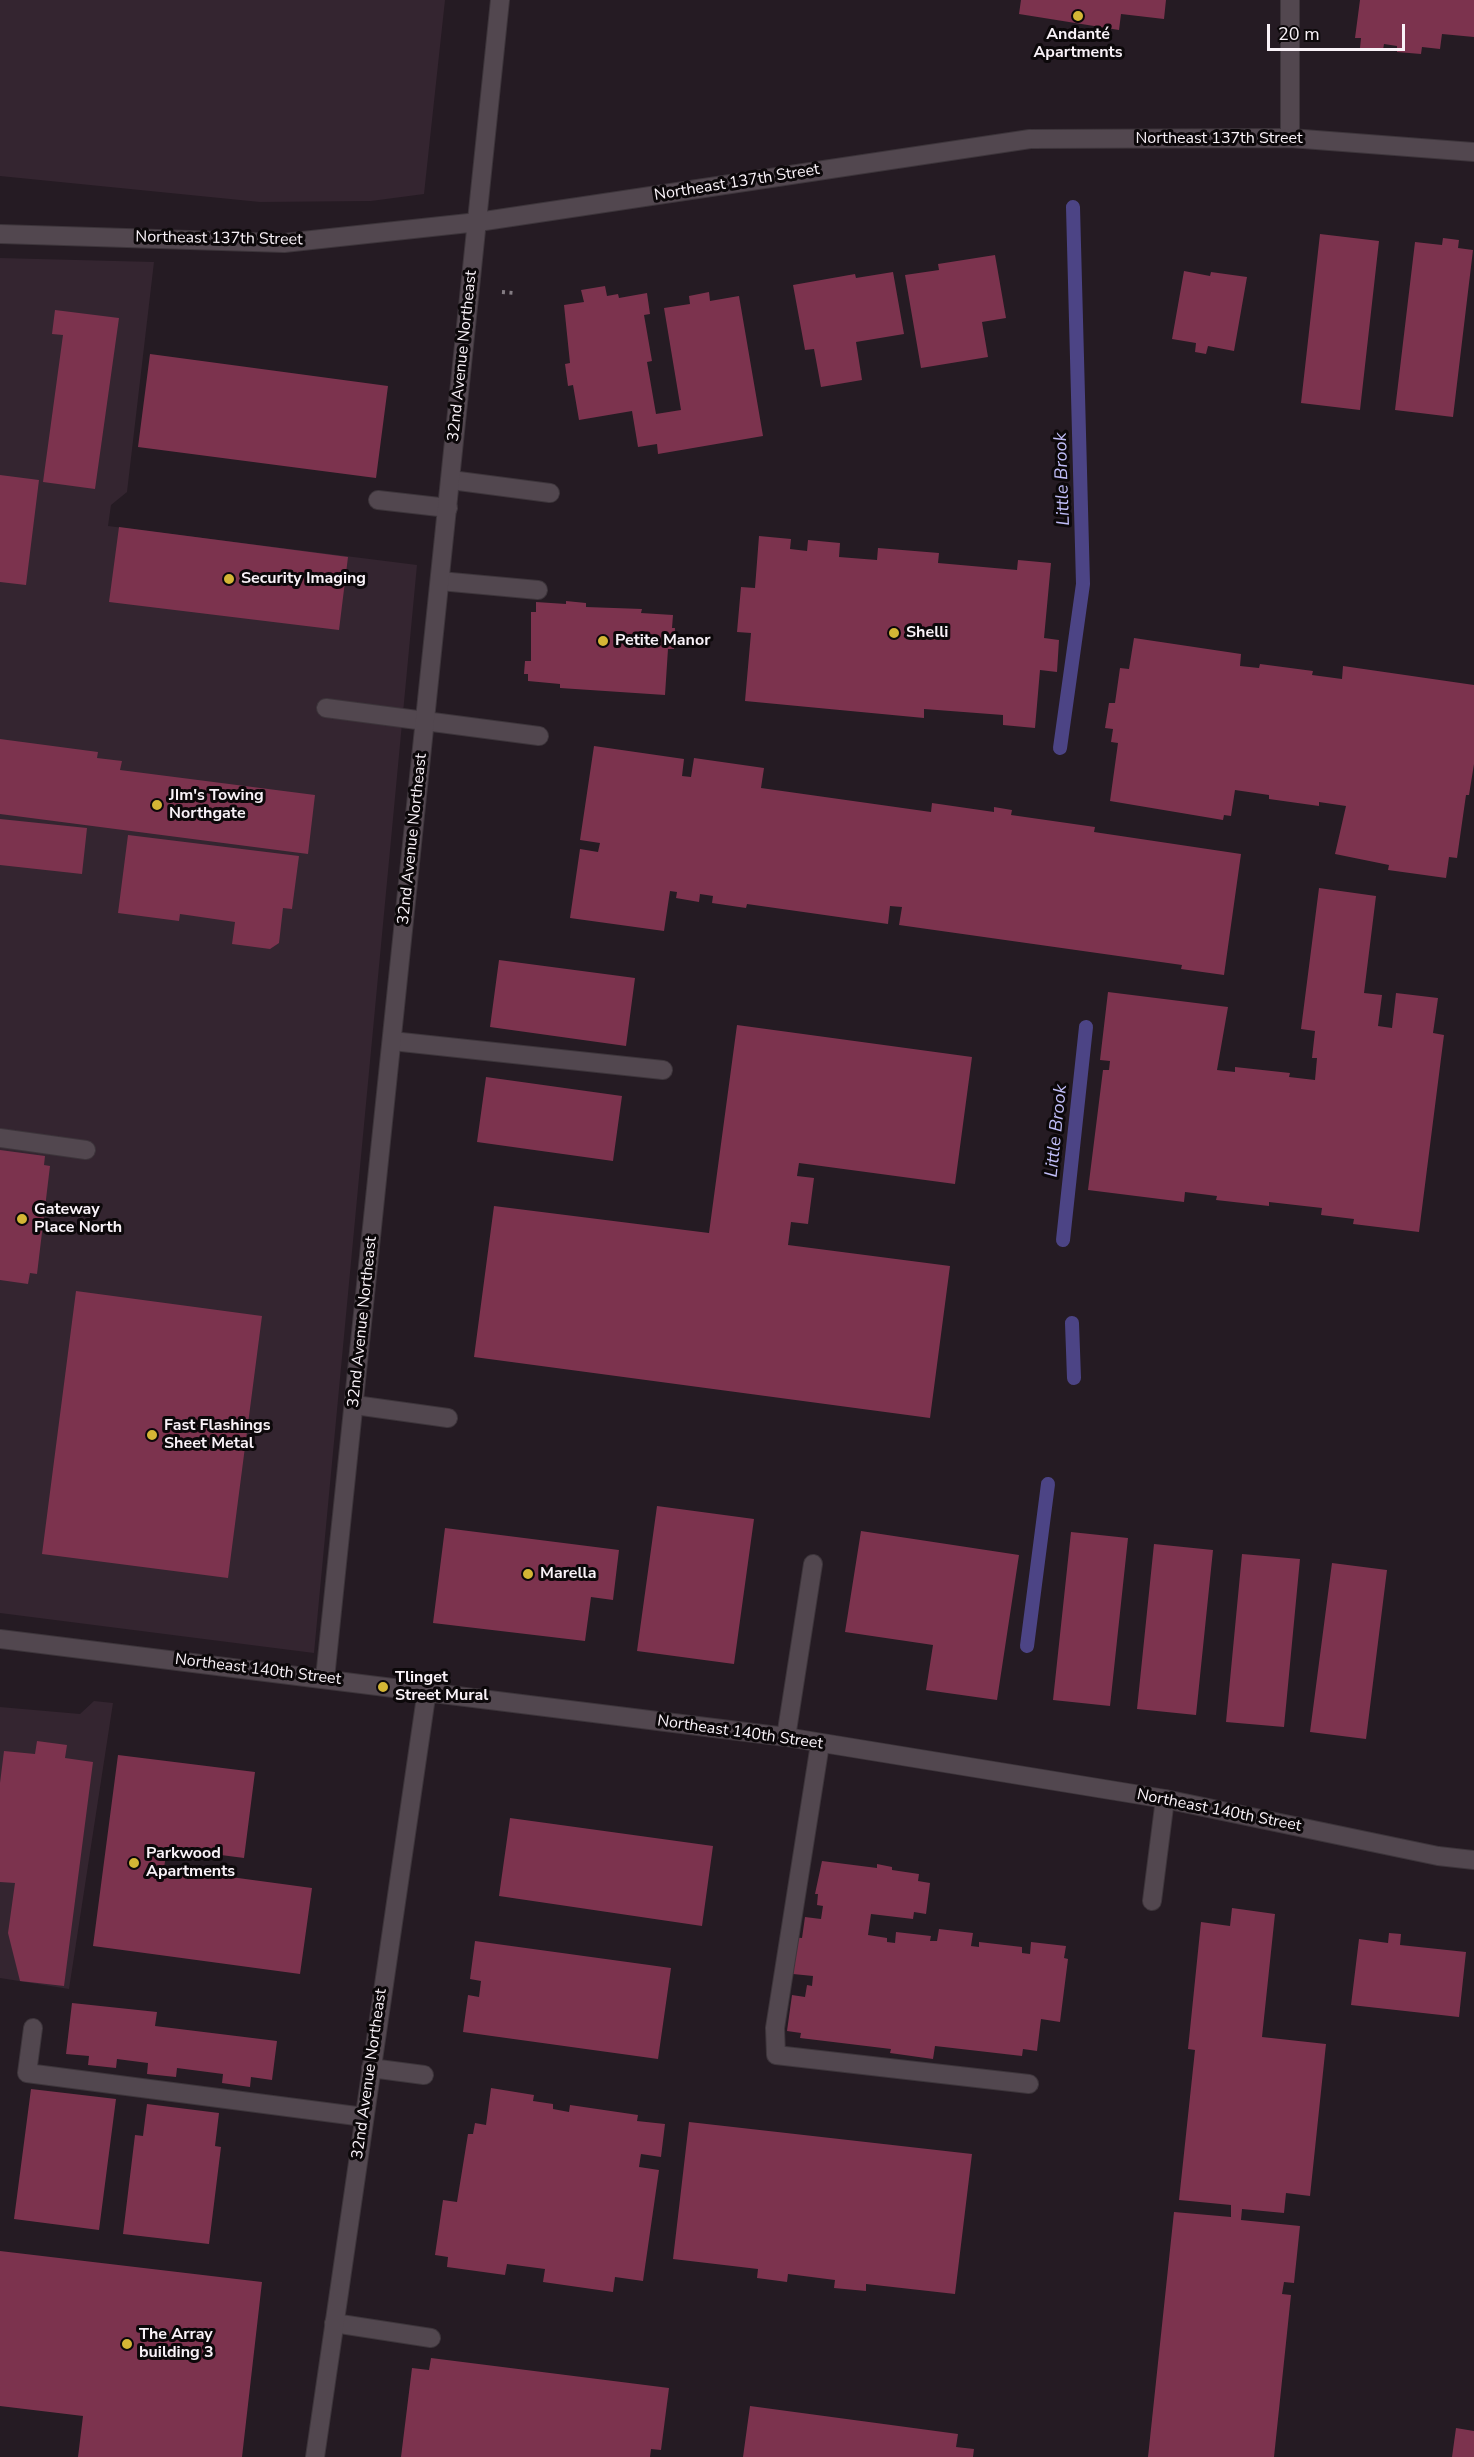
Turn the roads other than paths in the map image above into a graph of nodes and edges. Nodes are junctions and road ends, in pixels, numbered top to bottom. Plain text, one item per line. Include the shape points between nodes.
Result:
1 (500, 0) edge
2 (1290, 0) edge
3 (1290, 138) junction
4 (1474, 152) edge
5 (478, 222) junction
6 (0, 234) edge
7 (451, 480) junction
8 (550, 493) dead end
9 (378, 500) dead end
10 (448, 508) junction
11 (440, 581) junction
12 (538, 590) dead end
13 (326, 708) dead end
14 (426, 720) junction
15 (539, 736) dead end
16 (392, 1041) junction
17 (663, 1070) dead end
18 (0, 1138) edge
19 (86, 1150) dead end
20 (355, 1405) junction
21 (448, 1418) dead end
22 (813, 1564) dead end
23 (0, 1639) edge
24 (325, 1678) junction
25 (427, 1690) junction
26 (786, 1737) junction
27 (820, 1744) junction
28 (1165, 1798) junction
29 (1474, 1860) edge
30 (1152, 1901) dead end
31 (33, 2028) dead end
32 (371, 2068) junction
33 (424, 2075) dead end
34 (1029, 2084) dead end
35 (364, 2117) junction
36 (334, 2323) junction
37 (431, 2338) dead end
38 (315, 2457) edge

1 - 5 street, 32nd Avenue Northeast
2 - 3 street
3 - 4 street, Northeast 137th Street
3 - 5 street, Northeast 137th Street via 1030,139
5 - 6 street, Northeast 137th Street via 284,243
5 - 7 street, 32nd Avenue Northeast
7 - 8 street
7 - 10 street, 32nd Avenue Northeast
9 - 10 street
10 - 11 street, 32nd Avenue Northeast
11 - 12 street
11 - 14 street, 32nd Avenue Northeast
13 - 14 street
14 - 15 street
14 - 16 street, 32nd Avenue Northeast
16 - 17 street
16 - 20 street, 32nd Avenue Northeast
18 - 19 street
20 - 21 street
20 - 24 street, 32nd Avenue Northeast
22 - 26 street
23 - 24 street, Northeast 140th Street
24 - 25 street, Northeast 140th Street
25 - 26 street, Northeast 140th Street
25 - 32 street, 32nd Avenue Northeast
26 - 27 street, Northeast 140th Street
27 - 28 street, Northeast 140th Street
27 - 34 street via 775,2028 776,2055
28 - 29 street, Northeast 140th Street via 1438,1856
28 - 30 street
31 - 35 street via 27,2073
32 - 33 street
32 - 35 street, 32nd Avenue Northeast
35 - 36 street, 32nd Avenue Northeast
36 - 37 street
36 - 38 street, 32nd Avenue Northeast

